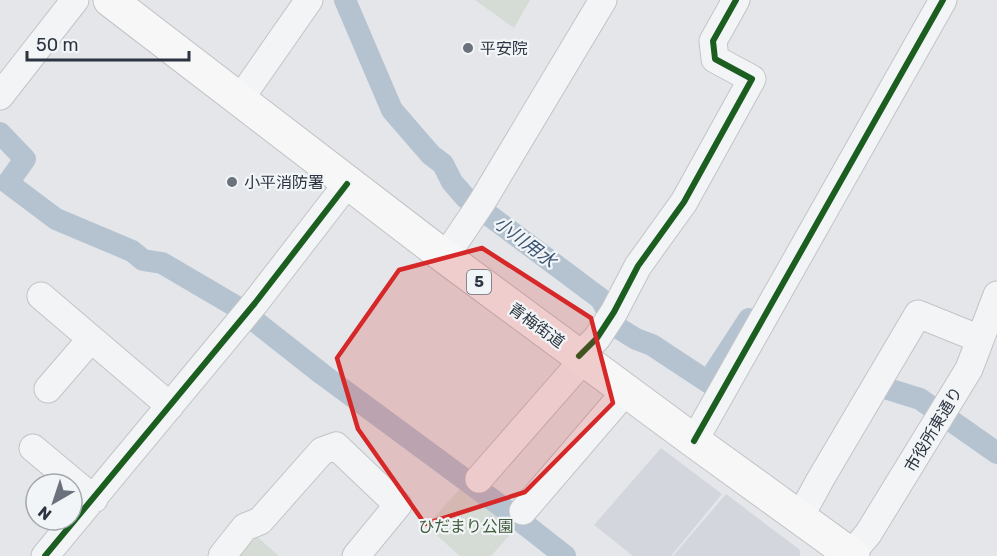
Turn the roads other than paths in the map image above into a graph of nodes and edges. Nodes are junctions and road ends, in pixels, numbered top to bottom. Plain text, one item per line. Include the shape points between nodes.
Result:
1 (75, 0) edge
2 (110, 0) edge
3 (309, 0) edge
4 (603, 0) edge
5 (736, 0) edge
6 (943, 0) edge
7 (0, 96) edge
8 (240, 99) junction
9 (347, 184) junction
10 (445, 257) junction
11 (997, 295) edge
12 (41, 297) dead end
13 (91, 339) junction
14 (980, 339) junction
15 (581, 358) junction
16 (48, 389) dead end
17 (626, 391) junction
18 (170, 406) junction
19 (694, 441) junction
20 (33, 448) dead end
21 (479, 479) dead end
22 (94, 499) junction
23 (523, 511) dead end
24 (800, 517) junction
25 (848, 555) edge
26 (45, 556) edge
27 (222, 556) edge
28 (356, 556) edge

1 - 7 street
2 - 8 main road, 青梅街道 / 5
3 - 8 street
4 - 10 street
5 - 15 street via 713,41 715,59 752,79 684,202 638,266 597,338
6 - 19 street
8 - 9 main road, 青梅街道 / 5
9 - 10 main road, 青梅街道 / 5
9 - 18 street
10 - 15 main road, 青梅街道 / 5
11 - 14 street, 市役所東通り
12 - 13 street
13 - 16 street
13 - 18 street
14 - 24 street via 918,314
14 - 25 street, 市役所東通り via 969,369 941,417 867,534
15 - 17 main road, 青梅街道 / 5
15 - 21 street
17 - 19 main road, 青梅街道 / 5
17 - 23 street
18 - 22 street
19 - 24 main road, 青梅街道 / 5
20 - 22 street
22 - 26 street
24 - 25 main road, 青梅街道 / 5
27 - 28 street via 245,527 260,521 322,451 336,446 398,505

